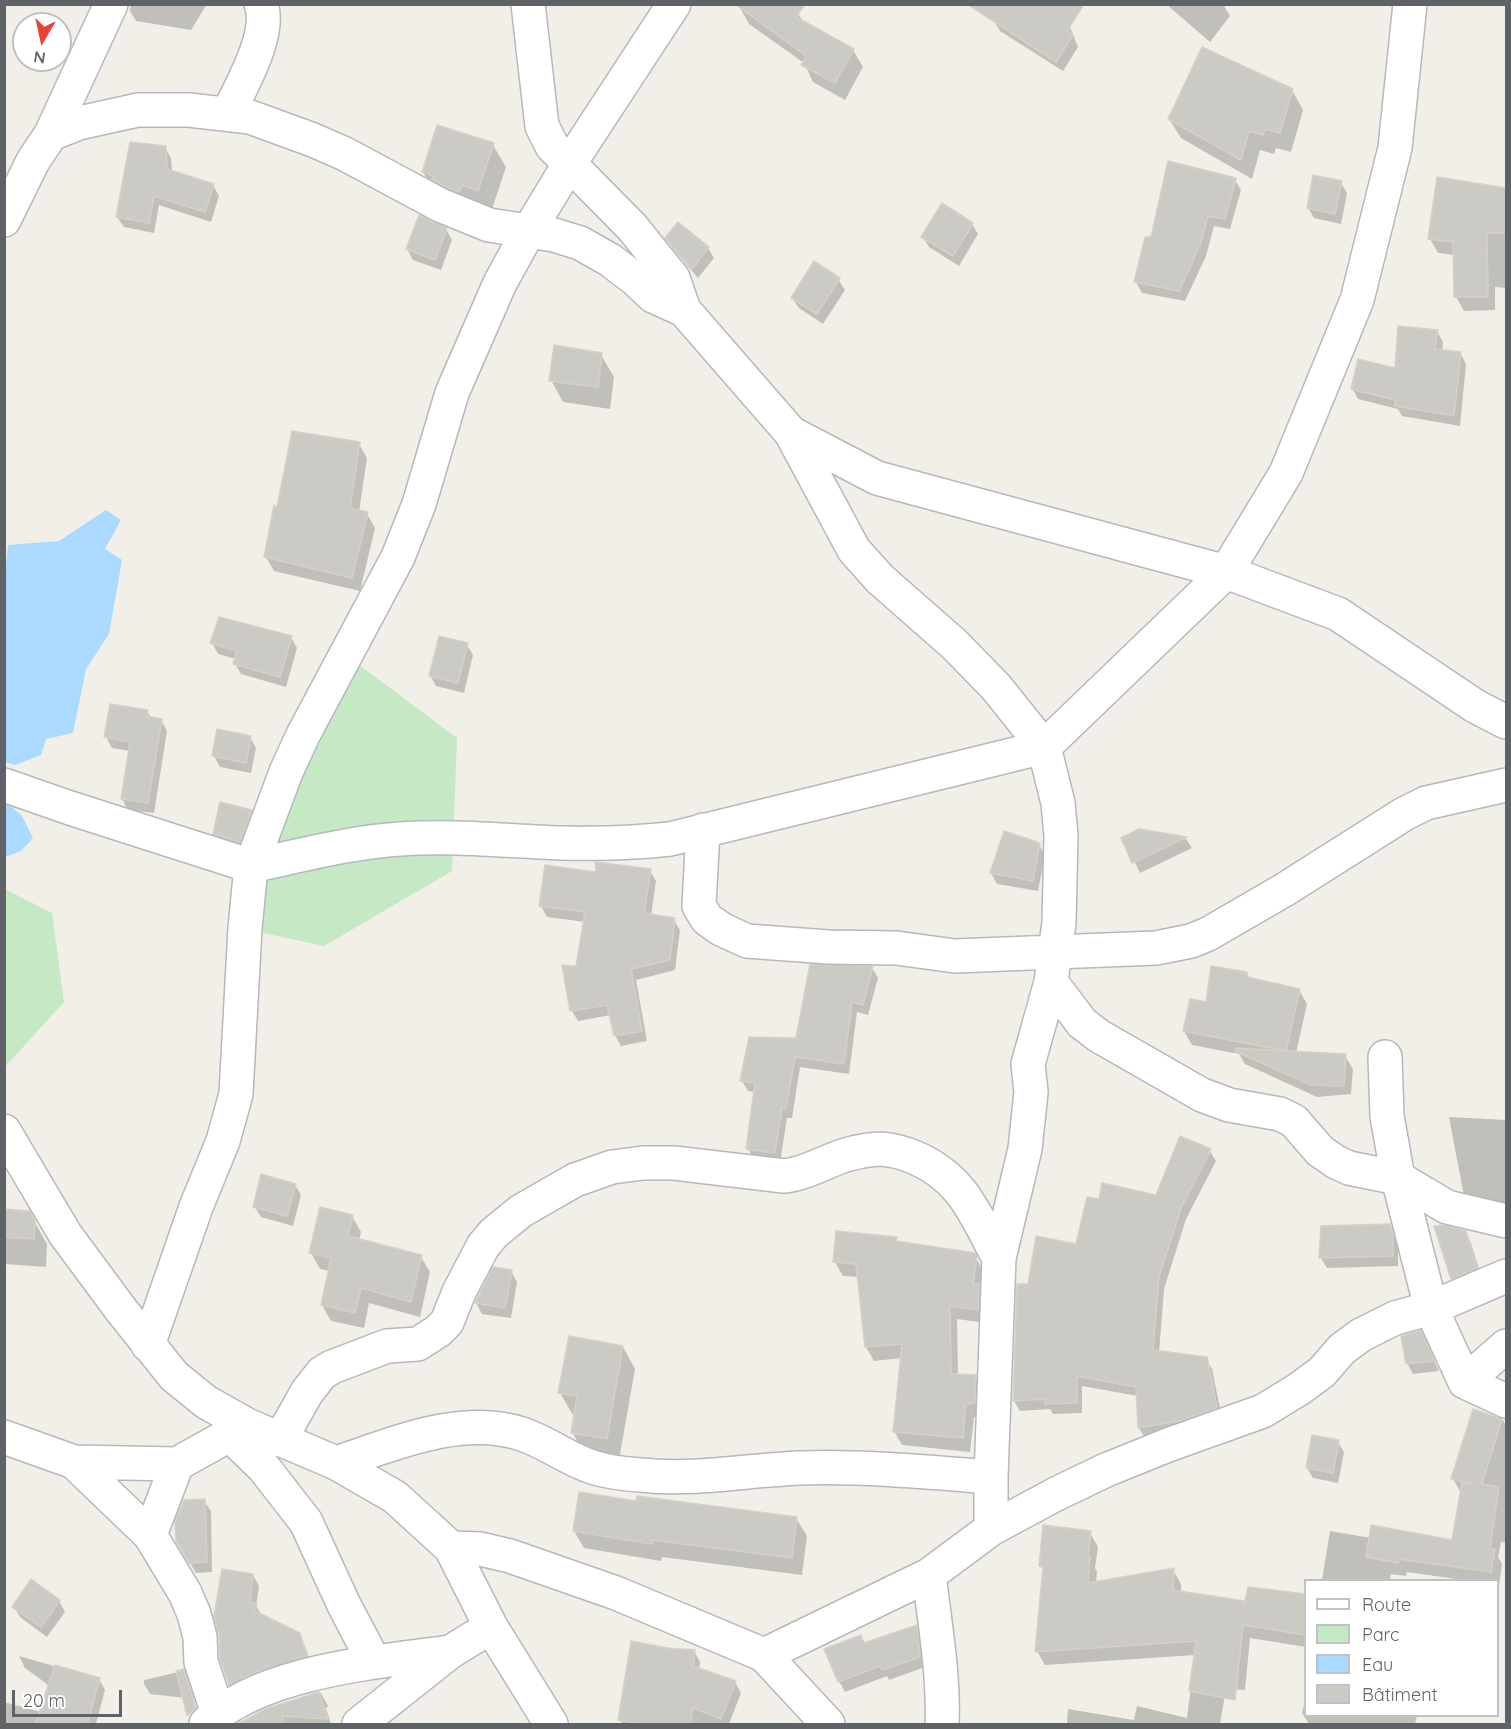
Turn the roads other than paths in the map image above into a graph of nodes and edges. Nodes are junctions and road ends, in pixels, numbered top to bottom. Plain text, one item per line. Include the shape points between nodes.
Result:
1 (111, 4) edge
2 (261, 4) edge
3 (528, 4) edge
4 (674, 4) edge
5 (1410, 4) edge
6 (228, 114) junction
7 (51, 134) junction
8 (19, 160) edge
9 (570, 163) junction
10 (4, 220) edge
11 (528, 232) junction
12 (684, 310) junction
13 (791, 433) junction
14 (1226, 573) junction
15 (1506, 722) edge
16 (1044, 747) junction
17 (4, 785) edge
18 (1506, 785) edge
19 (703, 830) junction
20 (251, 866) junction
21 (1053, 968) junction
22 (1385, 1057) dead end
23 (4, 1131) edge
24 (1398, 1178) junction
25 (1506, 1221) edge
26 (999, 1258) junction
27 (1506, 1276) edge
28 (1431, 1308) junction
29 (148, 1345) junction
30 (1506, 1346) edge
31 (1466, 1382) junction
32 (1506, 1401) edge
33 (238, 1430) junction
34 (4, 1437) edge
35 (280, 1440) junction
36 (74, 1462) junction
37 (336, 1462) junction
38 (177, 1464) junction
39 (991, 1477) junction
40 (991, 1529) junction
41 (150, 1536) junction
42 (451, 1548) junction
43 (929, 1575) junction
44 (491, 1627) junction
45 (450, 1652) junction
46 (764, 1655) junction
47 (374, 1662) junction
48 (392, 1713) edge
49 (214, 1721) edge
50 (359, 1725) edge
51 (551, 1725) edge
52 (828, 1725) edge
53 (942, 1725) edge

1 - 7 street
2 - 6 street via 263,34
3 - 9 street via 542,126 552,146
4 - 9 street
5 - 14 street via 1395,148 1360,292 1286,474
6 - 7 street via 138,110 79,123
6 - 11 street via 250,117 313,140 440,206 489,225
7 - 8 street
8 - 10 street
9 - 11 street
9 - 12 street via 632,227 673,278
11 - 12 street via 580,243 610,260 653,297
11 - 20 street via 486,312 452,393 419,504 398,557 303,735
12 - 13 street
13 - 14 street via 877,478
13 - 16 street via 854,550 996,687
14 - 15 street via 1338,614 1475,706
14 - 16 street
16 - 19 street
16 - 21 street via 1058,803 1061,836 1059,923
17 - 20 street
18 - 21 street via 1426,803 1404,814 1209,934 1191,941
19 - 20 street via 639,842 398,839
19 - 21 street via 699,906 707,920 747,940 896,948
20 - 29 street via 236,1094 223,1141
21 - 24 street via 1082,1023 1099,1036 1202,1095 1294,1121 1320,1151 1336,1162
21 - 26 street via 1028,1064 1025,1149
22 - 24 street via 1387,1116
23 - 29 street via 65,1234
24 - 25 street via 1447,1207
24 - 28 street
26 - 35 street via 951,1179 926,1163 886,1148 840,1156 784,1176 674,1163 612,1167 575,1180 521,1211 494,1233 483,1246 447,1322 438,1331 418,1344 387,1346 322,1373
26 - 39 street
27 - 28 street
28 - 31 street
28 - 40 street via 1395,1318 1361,1335 1322,1372 1263,1411 1106,1470
29 - 33 street via 174,1376
30 - 31 street
31 - 32 street
33 - 35 street
33 - 38 street
33 - 47 street via 306,1522
34 - 36 street
35 - 37 street
36 - 38 street
36 - 41 street
37 - 39 street via 444,1431 492,1427 522,1434 592,1467 642,1476 879,1467
37 - 42 street via 394,1497
38 - 41 street
39 - 40 street
40 - 43 street
41 - 49 street via 194,1614
42 - 44 street
42 - 46 street via 510,1556 616,1593
43 - 46 street
43 - 53 street
44 - 45 street
44 - 51 street
45 - 47 street
45 - 48 street
46 - 52 street
47 - 49 street via 275,1684
48 - 50 street

